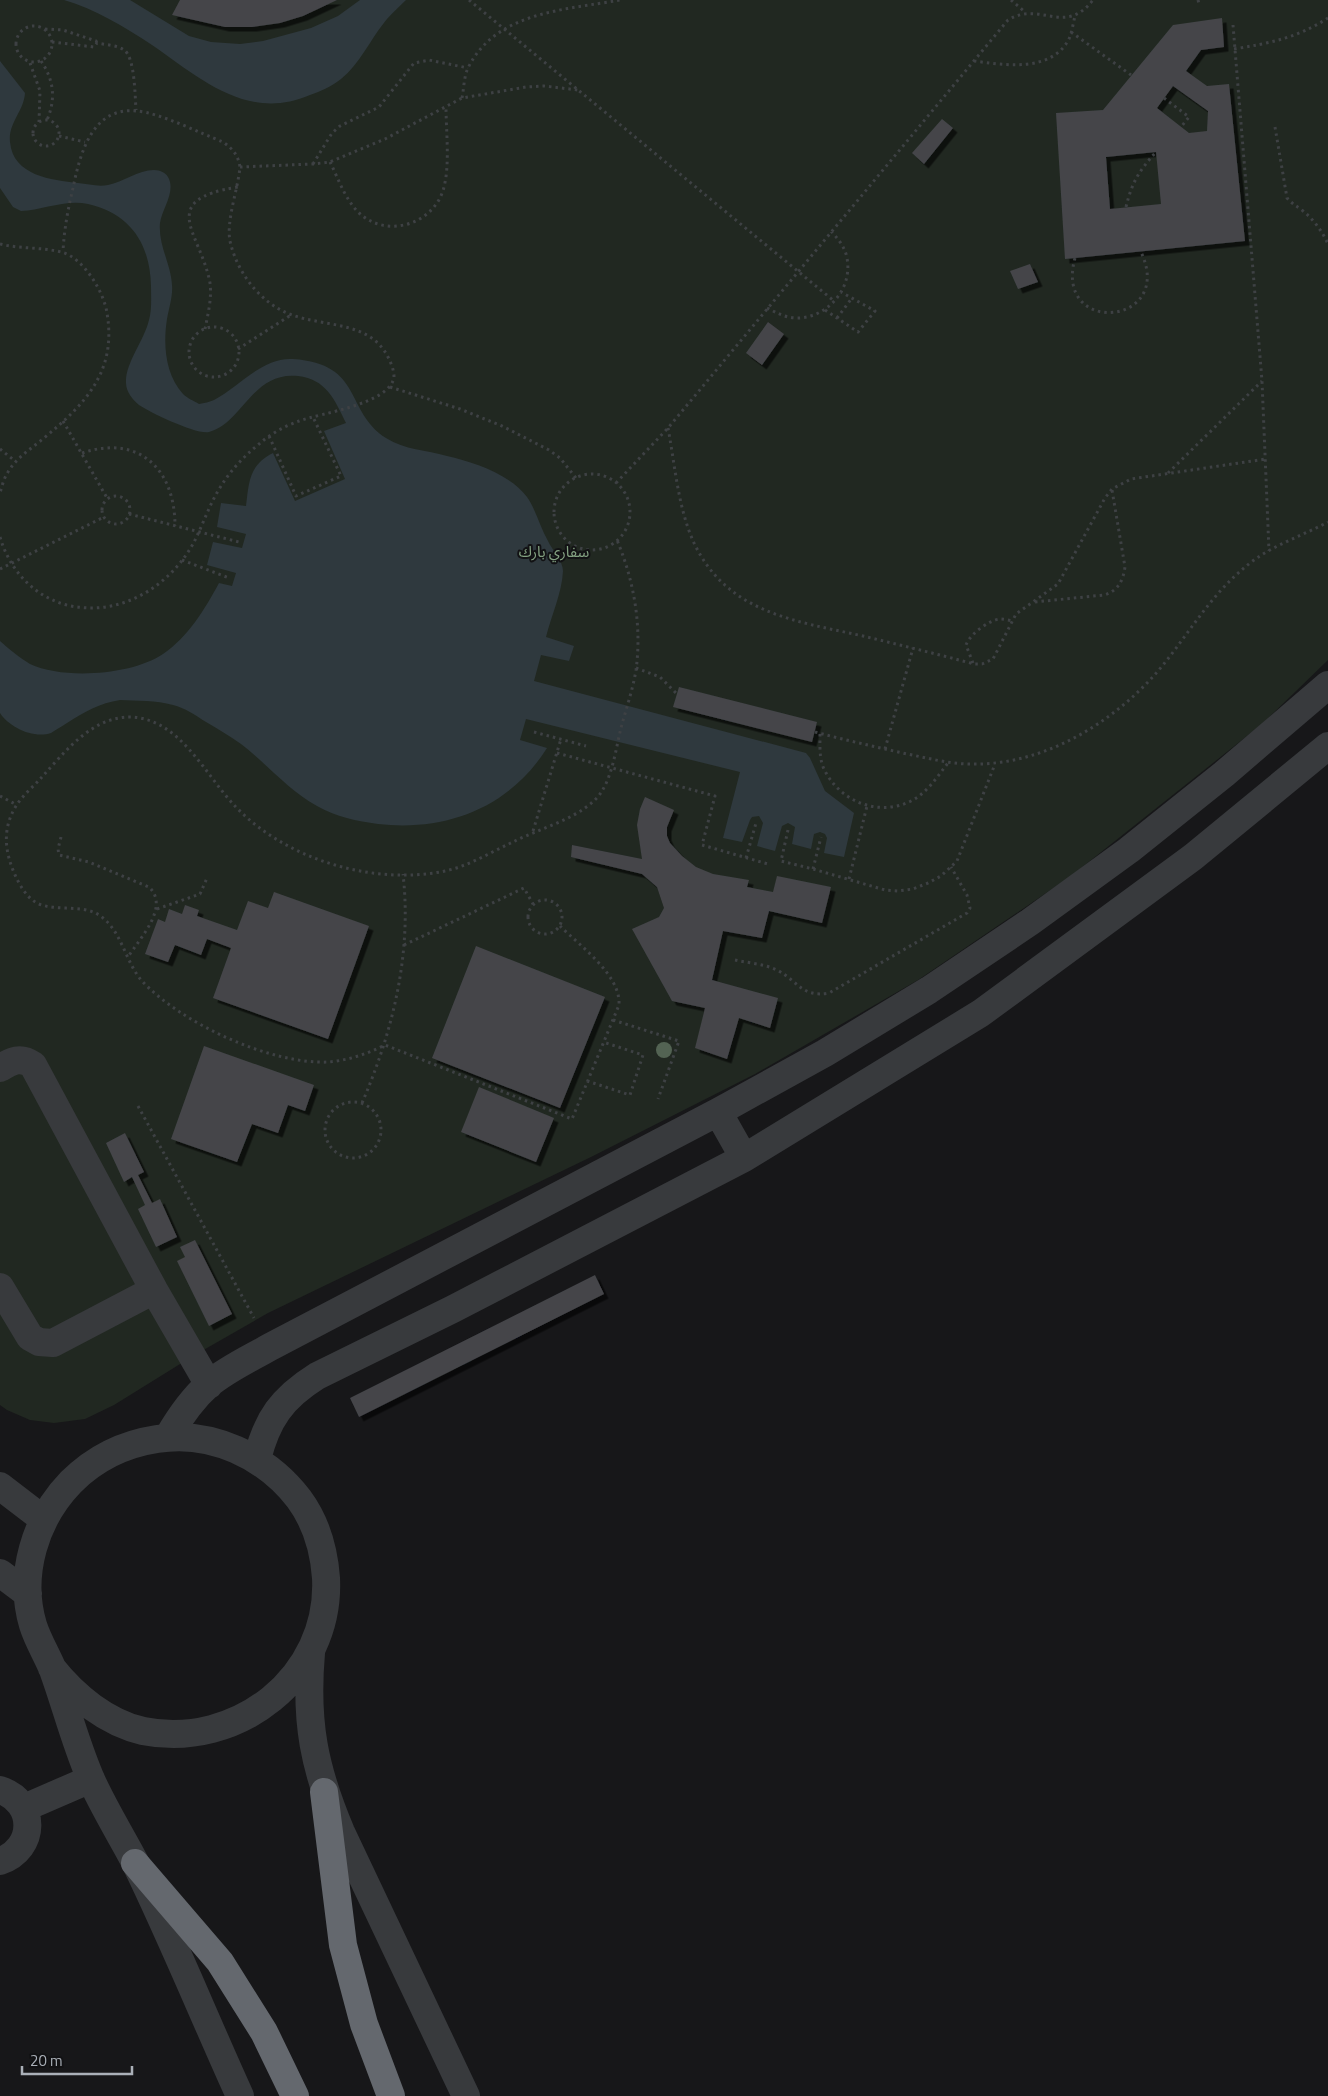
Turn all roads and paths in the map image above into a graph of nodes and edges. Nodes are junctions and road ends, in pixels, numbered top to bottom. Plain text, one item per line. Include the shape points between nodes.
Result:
1 (470, 0) edge
2 (620, 0) edge
3 (1011, 0) edge
4 (1093, 0) edge
5 (1026, 12) junction
6 (1075, 16) junction
7 (1328, 18) edge
8 (1233, 24) dead end
9 (504, 28) junction
10 (45, 29) junction
11 (1072, 32) junction
12 (52, 42) junction
13 (98, 43) junction
14 (1234, 49) junction
15 (974, 60) junction
16 (42, 61) junction
17 (30, 62) junction
18 (468, 68) junction
19 (1131, 75) dead end
20 (578, 90) junction
21 (462, 98) junction
22 (1164, 98) dead end
23 (446, 106) junction
24 (136, 110) junction
25 (47, 120) junction
26 (39, 122) junction
27 (1181, 127) dead end
28 (1275, 127) dead end
29 (59, 136) junction
30 (85, 142) junction
31 (1156, 152) dead end
32 (330, 162) junction
33 (313, 164) junction
34 (240, 167) junction
35 (238, 187) junction
36 (1126, 207) dead end
37 (831, 231) junction
38 (0, 244) edge
39 (1328, 244) edge
40 (63, 252) junction
41 (1141, 252) dead end
42 (1074, 258) dead end
43 (798, 271) junction
44 (841, 292) junction
45 (852, 298) junction
46 (834, 301) junction
47 (768, 308) junction
48 (825, 310) junction
49 (291, 315) junction
50 (837, 318) junction
51 (205, 329) junction
52 (238, 349) junction
53 (1262, 380) junction
54 (390, 387) junction
55 (313, 417) junction
56 (63, 421) junction
57 (668, 428) junction
58 (269, 436) junction
59 (0, 448) edge
60 (82, 453) junction
61 (1266, 459) junction
62 (16, 461) junction
63 (1168, 473) junction
64 (576, 478) junction
65 (616, 483) junction
66 (1112, 489) junction
67 (0, 494) edge
68 (107, 498) junction
69 (129, 514) junction
70 (104, 517) junction
71 (1328, 522) edge
72 (175, 526) junction
73 (199, 531) junction
74 (0, 537) edge
75 (617, 540) junction
76 (239, 542) dead end
77 (1269, 551) junction
78 (182, 560) junction
79 (11, 564) junction
80 (0, 570) edge
81 (229, 578) dead end
82 (1032, 603) junction
83 (1012, 621) junction
84 (913, 648) junction
85 (974, 664) junction
86 (636, 668) junction
87 (1328, 685) edge
88 (677, 694) dead end
89 (534, 732) dead end
90 (815, 732) dead end
91 (820, 734) junction
92 (561, 739) junction
93 (586, 746) dead end
94 (1328, 746) edge
95 (885, 749) junction
96 (557, 753) junction
97 (948, 763) junction
98 (995, 764) junction
99 (611, 769) junction
100 (0, 796) edge
101 (17, 805) junction
102 (867, 806) junction
103 (756, 823) dead end
104 (788, 830) dead end
105 (533, 831) junction
106 (61, 837) dead end
107 (821, 837) dead end
108 (746, 858) junction
109 (768, 864) dead end
110 (951, 867) junction
111 (813, 869) junction
112 (403, 874) junction
113 (207, 878) dead end
114 (849, 878) junction
115 (533, 904) junction
116 (157, 909) junction
117 (560, 926) junction
118 (404, 945) junction
119 (128, 957) junction
120 (735, 960) dead end
121 (612, 1020) junction
122 (603, 1042) junction
123 (385, 1045) junction
124 (0, 1068) edge
125 (587, 1080) junction
126 (658, 1099) dead end
127 (362, 1103) junction
128 (138, 1106) dead end
129 (718, 1112) junction
130 (744, 1158) junction
131 (0, 1286) edge
132 (154, 1290) junction
133 (270, 1347) junction
134 (209, 1385) junction
135 (168, 1437) junction
136 (257, 1459) junction
137 (0, 1486) edge
138 (44, 1519) junction
139 (0, 1573) edge
140 (28, 1594) junction
141 (312, 1650) junction
142 (52, 1668) junction
143 (91, 1779) junction
144 (0, 1790) edge
145 (324, 1792) junction
146 (24, 1808) junction
147 (0, 1861) edge
148 (135, 1863) junction
149 (240, 2096) edge
150 (295, 2096) edge
151 (391, 2096) edge
152 (466, 2096) edge

1 - 9 path
2 - 9 path via 545,12
3 - 5 path
4 - 6 path
5 - 6 path via 1054,18
5 - 15 path via 1008,20
6 - 11 path
7 - 14 path via 1309,30 1278,41
8 - 14 path
9 - 18 path via 484,45
9 - 20 path
10 - 12 path
10 - 13 path via 63,30
10 - 17 path via 29,26 17,36 17,52
11 - 15 path via 1059,50 1034,63 1020,66
11 - 19 path
12 - 13 path via 86,47 94,47
12 - 16 path via 48,56
13 - 24 path via 128,53 132,63
14 - 53 path
15 - 37 path
16 - 17 path
16 - 25 path via 52,90
17 - 26 path via 40,91
18 - 21 path
18 - 33 path via 429,60 414,64 379,107 332,133
20 - 21 path via 526,87
20 - 43 path
21 - 23 path
22 - 27 path via 1189,117
23 - 32 path via 385,140
23 - 32 path via 444,187 438,203 423,218 404,226 383,226 364,217 343,189
24 - 30 path via 123,111 101,121
24 - 34 path via 223,142 232,148
25 - 26 path
25 - 29 path via 56,125
26 - 29 path via 32,132 36,142 46,147
28 - 39 path via 1287,198 1312,219
29 - 30 path
30 - 40 path via 65,225
31 - 36 path via 1131,186
32 - 33 path
33 - 34 path
34 - 35 path
35 - 49 path via 230,239 236,260 245,279 269,302
35 - 51 path via 203,195 189,215 189,224 210,285
37 - 43 path
37 - 44 path via 847,258 847,274
38 - 40 path
40 - 56 path via 79,263 100,289 106,307 109,339 100,378 89,395
41 - 42 path via 1149,278 1145,291 1138,302 1113,314 1100,313 1078,297 1072,285
43 - 46 path
43 - 47 path
44 - 45 path
44 - 46 path
45 - 50 path
45 - 50 path via 875,311 858,332
46 - 48 path
47 - 48 path via 795,318 810,317
47 - 57 path
48 - 50 path
49 - 52 path
49 - 54 path via 362,332 375,340 392,364 394,377
51 - 52 path via 227,331 237,342
51 - 52 path via 197,334 189,348 189,357 205,376 222,376 235,366
53 - 61 path
53 - 63 path
54 - 55 path via 377,398
54 - 64 path via 502,426 549,450
55 - 58 path
55 - 58 path via 341,476 296,496
56 - 60 path
56 - 62 path
57 - 65 path
57 - 84 path via 689,530 703,558 726,586 778,617
58 - 73 path via 231,471
59 - 62 path
60 - 68 path
60 - 72 path via 112,447 129,450 150,461 166,480 172,494
61 - 63 path
61 - 77 path
62 - 67 path
63 - 66 path via 1131,479
64 - 65 path via 590,474 604,476
64 - 75 path via 565,485 554,508 554,521 560,533 568,542 592,550 600,550
65 - 75 path via 624,491 630,512 624,534
66 - 82 path via 1058,584
66 - 82 path via 1125,568 1119,586 1104,595
68 - 69 path via 114,496 126,500
68 - 70 path via 102,510
69 - 70 path via 121,523
69 - 72 path
70 - 79 path
71 - 77 path
72 - 73 path
73 - 76 path
73 - 78 path
74 - 79 path
75 - 86 path via 635,602
77 - 98 path via 1226,584 1148,682 1106,720 1053,748
78 - 79 path via 152,590 135,600 96,608 76,608 43,595
78 - 81 path
79 - 80 path
82 - 83 path via 1020,610
83 - 85 path via 994,659
83 - 85 path via 994,620 972,636 966,645
84 - 85 path
84 - 95 path
86 - 88 path via 660,677
86 - 99 path
87 - 129 street via 1129,850 1030,922 929,990
89 - 92 path
90 - 91 path
91 - 95 path
91 - 102 path via 819,752 835,786
92 - 93 path
92 - 96 path
94 - 130 street via 1193,857 982,1012
95 - 97 path
96 - 99 path
96 - 105 path
97 - 98 path
97 - 102 path via 933,783 911,801 896,806
98 - 110 path via 962,849
99 - 105 path via 603,789 584,810
99 - 108 path via 715,796 702,845
100 - 101 path
101 - 112 path via 71,745 89,730 110,720 130,717 152,721 176,734 238,809 281,842 358,870
101 - 119 path via 5,837 9,862 24,892 35,902 53,908 89,910 104,918
102 - 114 path
103 - 108 path
104 - 111 path via 781,861
105 - 112 path via 485,856 448,870
106 - 116 path via 59,854 89,862 149,887 156,897
107 - 111 path
108 - 109 path
110 - 114 path via 928,883 898,891 876,888
110 - 120 path via 969,900 967,913 829,993 810,993 778,971
111 - 114 path
112 - 118 path
113 - 116 path via 200,894
115 - 117 path via 541,900 557,903 562,910
115 - 117 path via 528,920 531,928 546,935 554,933
115 - 118 path via 524,888
116 - 119 path
117 - 121 path via 604,969 616,987 619,1005
118 - 123 path via 400,980
119 - 123 path via 139,977 165,1002 208,1029 237,1042 300,1060 327,1062 362,1056
121 - 122 path
121 - 126 path via 679,1042
122 - 125 path
122 - 125 path via 643,1055 630,1095
123 - 125 path via 572,1119
123 - 127 path
124 - 132 street via 19,1059 32,1065
127 - 127 path via 340,1104 326,1120 326,1142 342,1157 364,1156 374,1150 379,1140 379,1118
128 - 133 path
129 - 130 street
129 - 133 street
130 - 136 street via 299,1387 280,1407 262,1438
131 - 132 street via 30,1337 53,1343
132 - 134 street
133 - 134 street
134 - 135 street via 179,1418
135 - 136 street via 199,1438 229,1446
135 - 138 street via 137,1442 108,1453 66,1487
136 - 141 street via 281,1478 301,1502 316,1530 325,1559 323,1613
137 - 138 street
138 - 140 street via 28,1568
139 - 140 street
140 - 142 street via 40,1645
141 - 142 street via 275,1698 224,1727 196,1733 140,1730 114,1721 69,1689
141 - 145 street via 308,1683 309,1717
142 - 143 street
143 - 146 street
143 - 148 street
144 - 146 street via 15,1797
145 - 151 highway via 343,1945 364,2024
145 - 152 street
146 - 147 street via 27,1836 20,1848
148 - 149 street
148 - 150 highway via 220,1962 264,2032

